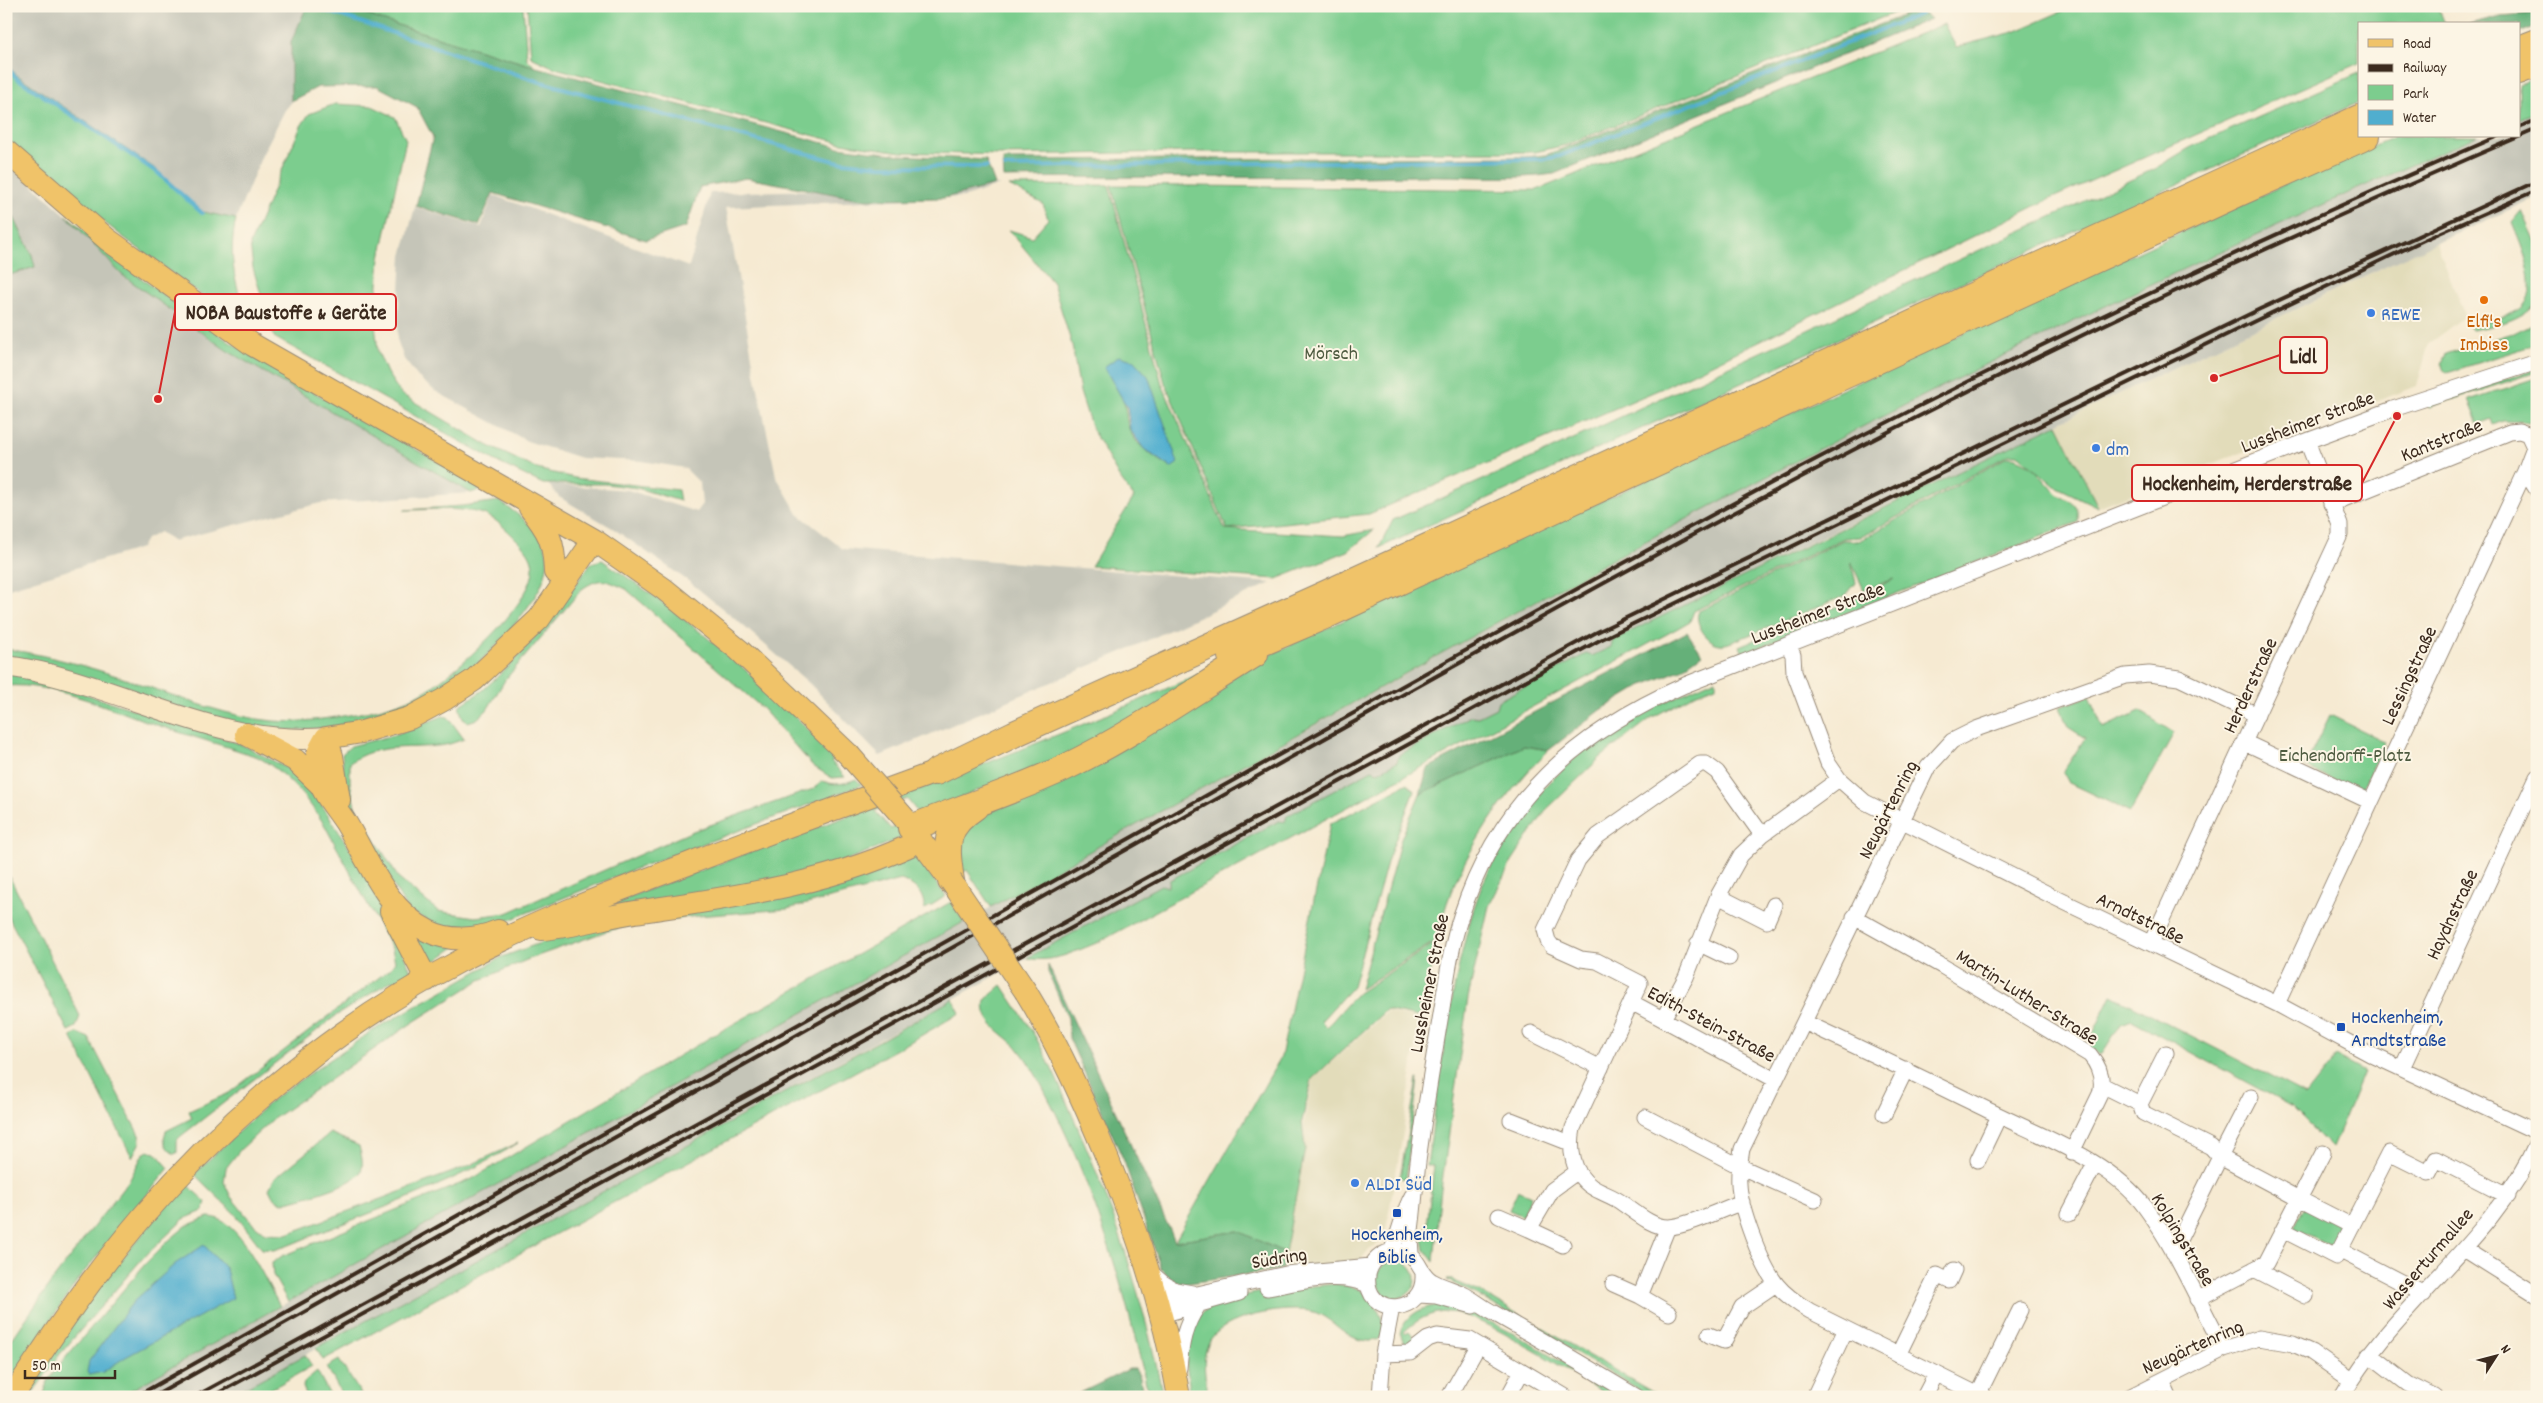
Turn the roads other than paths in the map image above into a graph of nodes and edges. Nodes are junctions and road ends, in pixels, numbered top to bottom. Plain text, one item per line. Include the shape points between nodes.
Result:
1 (2537, 42) edge
2 (2520, 49) edge
3 (2537, 64) edge
4 (2520, 71) edge
5 (2358, 118) edge
6 (2363, 138) edge
7 (6, 151) edge
8 (2537, 362) edge
9 (2532, 430) edge
10 (2306, 441) junction
11 (2525, 471) junction
12 (2537, 490) edge
13 (523, 499) junction
14 (2331, 504) junction
15 (594, 540) junction
16 (555, 572) junction
17 (1327, 615) junction
18 (522, 634) junction
19 (1781, 647) junction
20 (6, 666) edge
21 (2258, 715) junction
22 (246, 734) junction
23 (326, 738) junction
24 (2244, 742) junction
25 (936, 772) junction
26 (2537, 777) edge
27 (1839, 779) junction
28 (320, 784) junction
29 (984, 801) junction
30 (2371, 802) junction
31 (1903, 821) junction
32 (345, 822) junction
33 (912, 829) junction
34 (1762, 835) junction
35 (951, 881) junction
36 (384, 891) junction
37 (1718, 896) junction
38 (1774, 906) dead end
39 (1854, 917) junction
40 (547, 918) junction
41 (520, 931) junction
42 (1698, 943) junction
43 (2151, 943) junction
44 (1729, 958) dead end
45 (427, 980) junction
46 (1631, 1002) junction
47 (2277, 1004) junction
48 (1663, 1019) junction
49 (1804, 1022) junction
50 (1531, 1033) dead end
51 (2166, 1053) dead end
52 (1601, 1068) junction
53 (2402, 1068) junction
54 (1906, 1069) junction
55 (1774, 1079) junction
56 (2102, 1085) junction
57 (2251, 1097) dead end
58 (2140, 1104) junction
59 (1884, 1114) dead end
60 (1999, 1116) junction
61 (1645, 1117) dead end
62 (1511, 1120) dead end
63 (2537, 1132) edge
64 (2537, 1142) edge
65 (1570, 1143) junction
66 (2072, 1152) junction
67 (2322, 1153) dead end
68 (2220, 1158) junction
69 (1978, 1160) dead end
70 (2095, 1164) junction
71 (1739, 1166) junction
72 (1578, 1171) junction
73 (1414, 1190) junction
74 (2508, 1196) junction
75 (2300, 1198) junction
76 (1815, 1200) dead end
77 (1742, 1202) junction
78 (2069, 1214) dead end
79 (1499, 1216) dead end
80 (2352, 1226) junction
81 (1668, 1227) junction
82 (1529, 1230) junction
83 (2283, 1230) junction
84 (1563, 1245) dead end
85 (2464, 1249) junction
86 (2339, 1250) junction
87 (1390, 1251) junction
88 (2173, 1252) junction
89 (1411, 1256) junction
90 (1371, 1266) junction
91 (2254, 1269) junction
92 (1148, 1270) junction
93 (1954, 1270) dead end
94 (1423, 1275) junction
95 (1613, 1284) dead end
96 (1776, 1284) junction
97 (1368, 1286) junction
98 (2424, 1294) junction
99 (1419, 1295) junction
100 (2537, 1295) edge
101 (1640, 1296) junction
102 (2306, 1296) dead end
103 (2197, 1299) junction
104 (1196, 1300) junction
105 (1392, 1307) junction
106 (1484, 1308) junction
107 (1160, 1309) junction
108 (2020, 1310) dead end
109 (1669, 1314) dead end
110 (1846, 1329) junction
111 (1710, 1335) dead end
112 (1478, 1346) junction
113 (2224, 1349) junction
114 (1383, 1354) junction
115 (1898, 1354) junction
116 (2369, 1354) junction
117 (1522, 1371) junction
118 (1936, 1374) junction
119 (2351, 1380) junction
120 (2162, 1381) junction
121 (1178, 1391) edge
122 (1980, 1396) edge
123 (12, 1397) edge
124 (1380, 1397) edge
125 (1449, 1397) edge
126 (1508, 1397) edge
127 (1566, 1397) edge
128 (1637, 1397) edge
129 (1814, 1397) edge
130 (1924, 1397) edge
131 (2129, 1397) edge
132 (2169, 1397) edge
133 (2342, 1397) edge
134 (2434, 1397) edge

1 - 2 highway
3 - 4 highway
5 - 25 highway
6 - 17 highway
7 - 13 main road via 107,239 252,345
8 - 10 street, Lussheimer Straße
9 - 11 street, Lessingstraße via 2534,446
9 - 14 street, Kantstraße via 2510,432
10 - 14 street, Herderstraße
10 - 19 street, Lussheimer Straße
11 - 12 street
11 - 30 street, Lessingstraße
13 - 15 main road
13 - 16 main road via 545,527 554,548
14 - 21 street, Herderstraße via 2340,525 2340,535
15 - 16 main road via 569,548
15 - 18 main road via 539,619
15 - 33 main road, bridge via 664,589 739,650 849,755
16 - 18 main road
17 - 25 highway via 1124,703 1019,745
17 - 29 highway via 1093,753
18 - 23 main road via 485,672 410,718
19 - 27 street, Arndtstraße via 1778,660 1794,672 1828,763
19 - 73 street, Lussheimer Straße via 1685,685 1617,718 1557,763 1506,822 1473,885 1451,954
20 - 22 street via 30,669 83,684 213,727
21 - 24 street, Herderstraße
21 - 31 street, Neugärtenring via 2180,678 2149,674 2125,676 1990,723 1952,741 1928,767
22 - 23 street via 283,740
22 - 28 main road via 295,760
23 - 28 main road via 316,761
23 - 32 main road
24 - 30 street
24 - 43 street, Herderstraße
25 - 40 main road
26 - 53 street, Haydnstraße
27 - 31 street, Arndtstraße via 1865,802
27 - 34 street
28 - 32 main road
29 - 33 highway
29 - 35 highway via 953,826 948,840
30 - 47 street, Lessingstraße
31 - 39 street, Neugärtenring
31 - 43 street, Arndtstraße
32 - 36 main road
33 - 35 main road
33 - 41 main road via 873,860 762,893 560,928
34 - 37 street via 1741,855
34 - 46 street, Edith-Stein-Straße via 1717,772 1706,764 1692,768 1610,827 1588,848 1547,924 1548,941 1570,955 1597,961 1640,983
35 - 92 main road, bridge via 1050,1031 1088,1111
36 - 40 main road via 414,923 444,937 474,939
36 - 45 main road via 392,914
37 - 38 street via 1767,921
37 - 42 street
39 - 49 street, Neugärtenring
39 - 56 street, Martin-Luther-Straße via 2090,1055 2100,1071
40 - 41 main road
41 - 45 main road
42 - 44 street
42 - 48 street via 1686,977
43 - 47 street, Arndtstraße
45 - 123 main road via 395,998 322,1049 253,1105 201,1154 117,1249 79,1298
46 - 48 street, Edith-Stein-Straße
46 - 52 street, Edith-Stein-Straße
47 - 53 street, Arndtstraße
48 - 55 street, Edith-Stein-Straße
49 - 54 street, Kolpingstraße
49 - 55 street, Neugärtenring
50 - 52 street
51 - 58 street
52 - 65 street, Edith-Stein-Straße via 1573,1128
53 - 63 street, Arndtstraße
54 - 59 street
54 - 60 street, Kolpingstraße
55 - 71 street, Neugärtenring via 1742,1149
56 - 58 street
56 - 66 street
57 - 68 street
58 - 68 street via 2144,1113 2211,1147
60 - 66 street, Kolpingstraße
60 - 69 street
61 - 71 street
62 - 65 street
64 - 74 street, Wasserturmallee
65 - 72 street
66 - 70 street, Kolpingstraße
67 - 75 street
68 - 75 street
68 - 88 street
70 - 78 street
70 - 88 street, Kolpingstraße via 2126,1186 2145,1206
71 - 76 street
71 - 77 street, Neugärtenring
72 - 81 street via 1590,1186 1619,1201 1644,1220
72 - 82 street via 1552,1190
73 - 87 street, Lussheimer Straße
73 - 89 street, Lussheimer Straße
74 - 80 street via 2436,1159 2429,1173 2389,1153
74 - 85 street, Wasserturmallee
75 - 80 street
75 - 83 street
77 - 81 street
77 - 96 street, Neugärtenring via 1763,1262
79 - 82 street
80 - 86 street
81 - 101 street
82 - 84 street
83 - 86 street via 2336,1257
83 - 91 street via 2266,1263
85 - 98 street, Wasserturmallee
85 - 100 street
86 - 98 street
87 - 89 street
87 - 90 street
88 - 103 street, Kolpingstraße
89 - 94 street via 1421,1267
90 - 97 street
90 - 104 street, Südring via 1286,1274
91 - 102 street
91 - 103 street
92 - 104 street, Südring via 1174,1290
92 - 107 main road
93 - 115 street via 1949,1281 1937,1275
94 - 99 street
94 - 106 street
95 - 101 street
96 - 110 street, Neugärtenring via 1792,1300
96 - 111 street via 1742,1307 1724,1341
97 - 104 street, Südring via 1350,1280 1316,1280
97 - 105 street via 1373,1296
98 - 116 street, Wasserturmallee
99 - 105 street via 1407,1304
99 - 106 street
101 - 109 street
103 - 113 street, Kolpingstraße
104 - 107 street, Südring
104 - 121 street via 1181,1343
105 - 114 street
106 - 128 street
107 - 121 main road
108 - 122 street, Neugärtenring
110 - 115 street, Neugärtenring
110 - 129 street
112 - 114 street via 1465,1339 1438,1336 1428,1339 1410,1353
112 - 117 street
112 - 125 street
113 - 119 street, Neugärtenring via 2259,1338 2293,1344 2311,1352
113 - 120 street, Neugärtenring
114 - 124 street
115 - 118 street, Neugärtenring
116 - 119 street, Wasserturmallee
116 - 134 street via 2408,1384
117 - 126 street
117 - 127 street
118 - 122 street, Neugärtenring
118 - 130 street
119 - 133 street, Wasserturmallee
120 - 131 street, Neugärtenring
120 - 132 street

